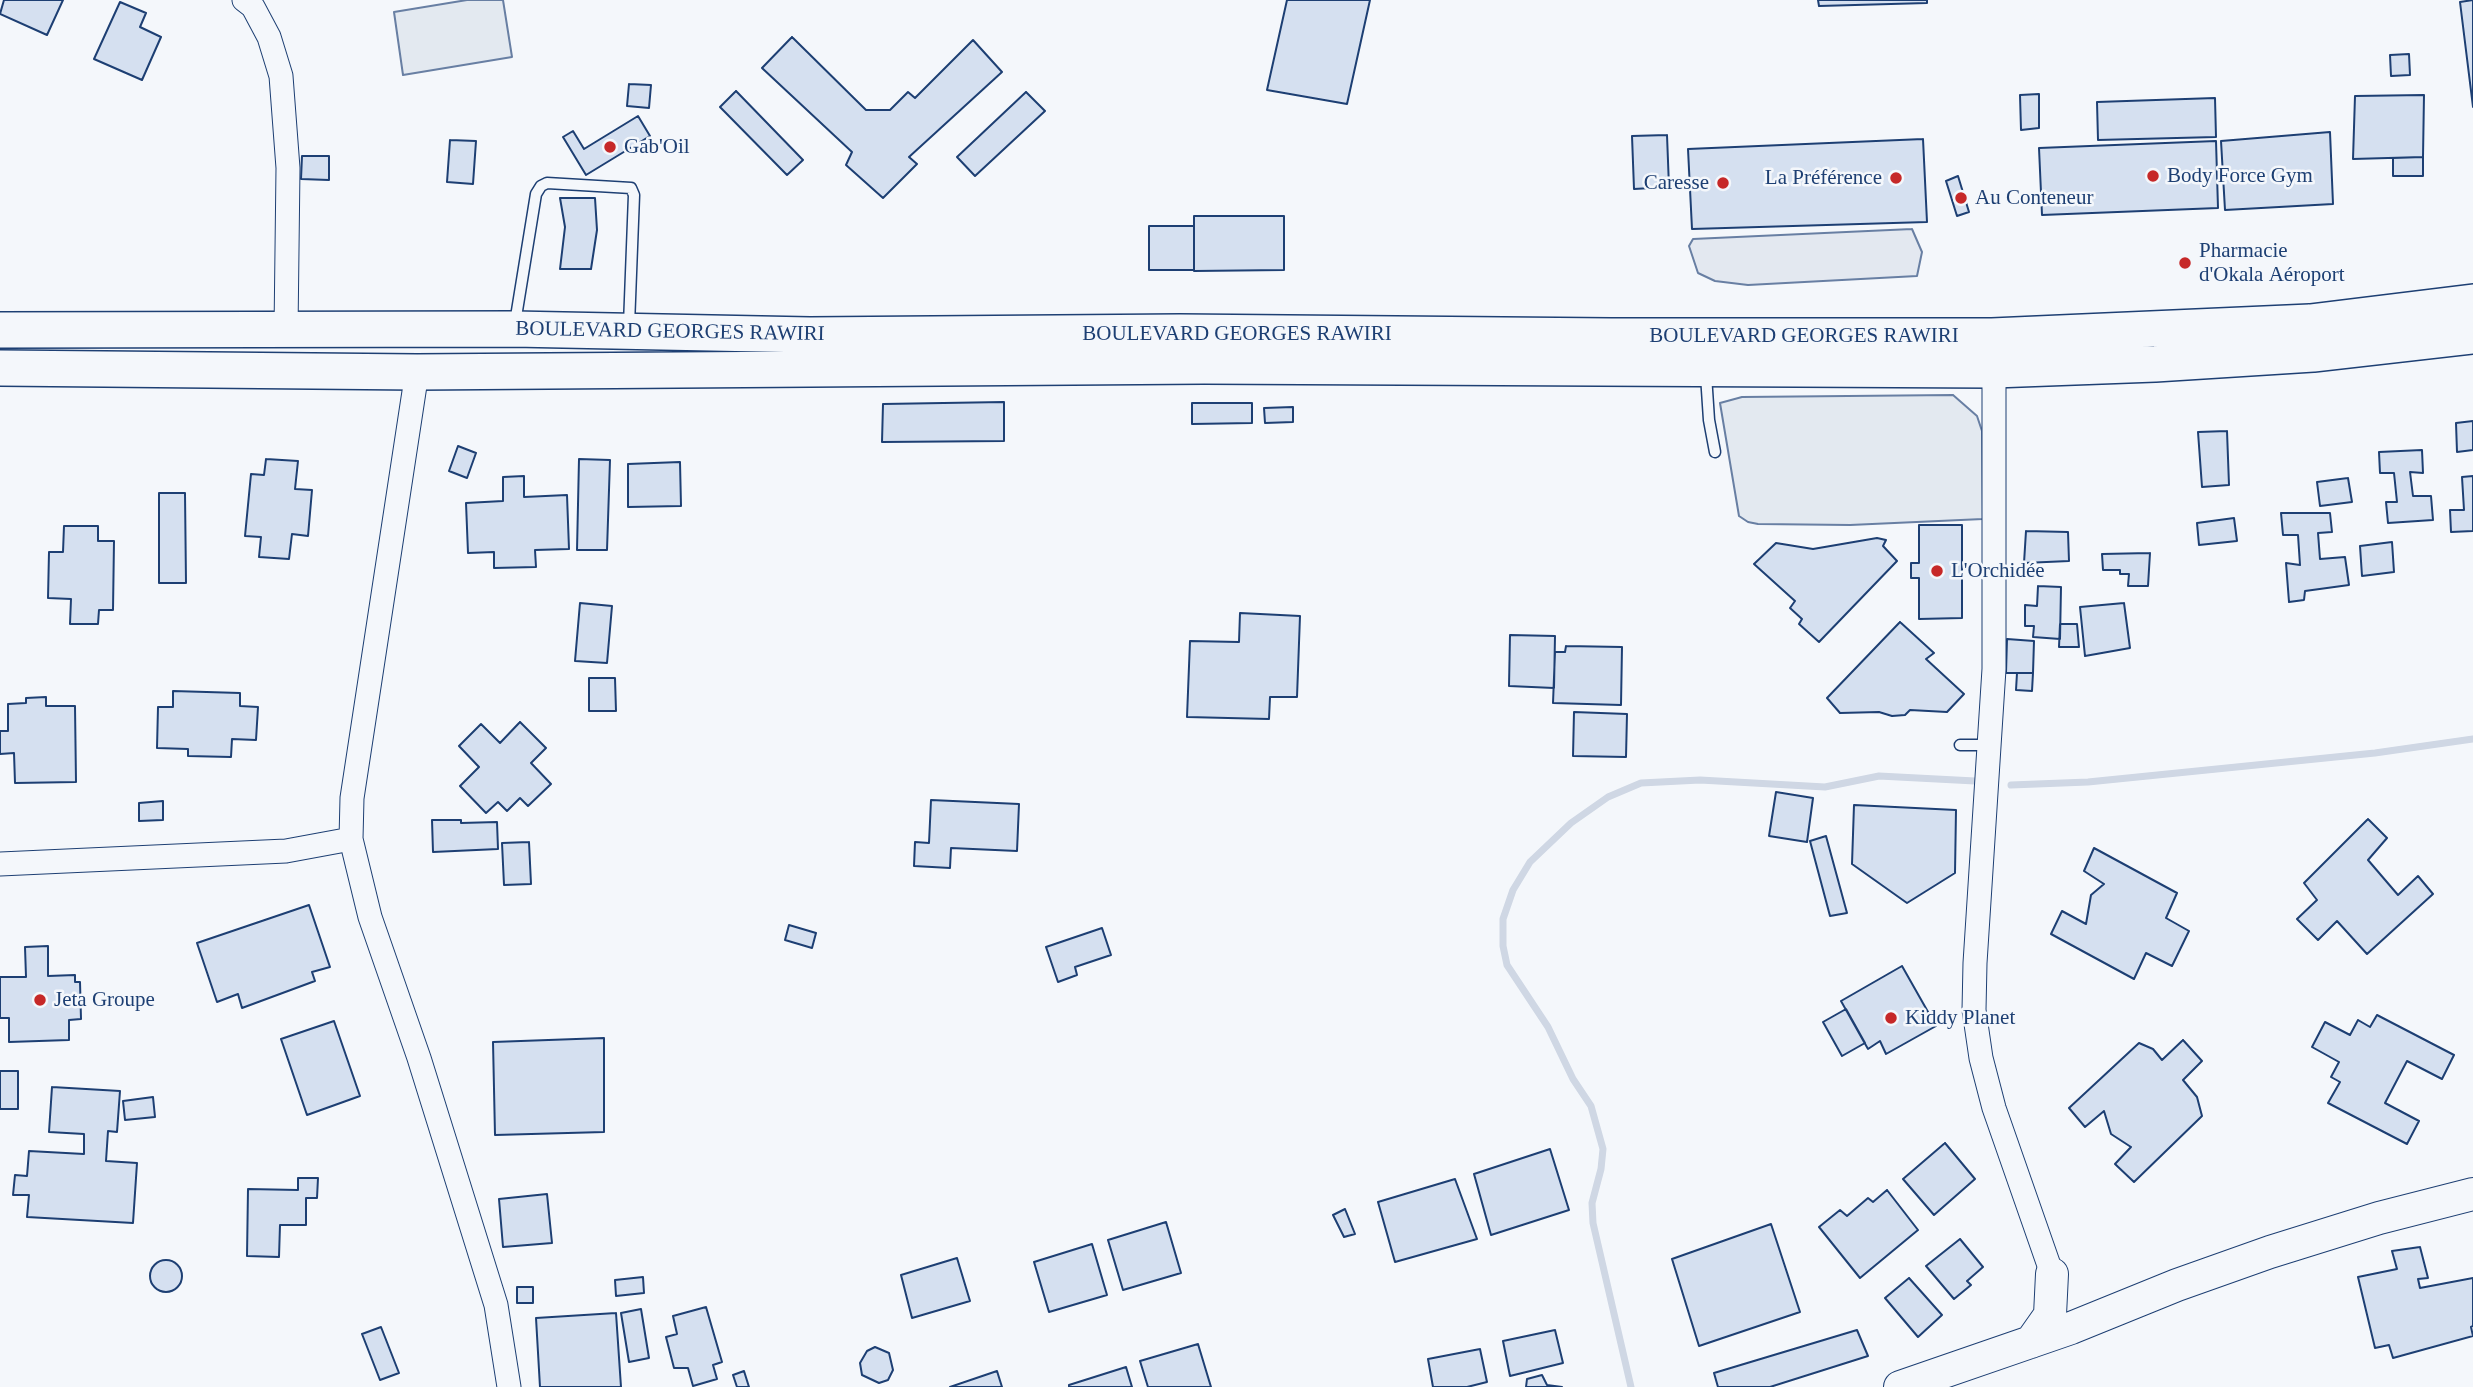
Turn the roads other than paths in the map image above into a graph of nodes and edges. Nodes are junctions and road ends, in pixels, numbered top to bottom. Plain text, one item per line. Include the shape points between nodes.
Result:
1 (244, 0) edge
2 (2473, 302) edge
3 (514, 329) junction
4 (0, 330) edge
5 (286, 331) junction
6 (629, 333) junction
7 (2473, 336) edge
8 (0, 368) edge
9 (1705, 369) junction
10 (1994, 370) junction
11 (417, 372) junction
12 (1715, 452) dead end
13 (1960, 745) dead end
14 (1990, 745) junction
15 (351, 839) junction
16 (0, 864) edge
17 (2473, 1194) edge
18 (2052, 1274) junction
19 (2104, 1314) junction
20 (2031, 1342) junction
21 (509, 1387) edge
22 (1900, 1387) edge

1 - 5 street via 253,7 269,37 281,76 288,168
2 - 6 main road, BOULEVARD GEORGES RAWIRI via 2310,322 1992,336
3 - 5 main road, BOULEVARD GEORGES RAWIRI
3 - 6 main road, BOULEVARD GEORGES RAWIRI
3 - 6 lane via 536,194 547,183 631,188
4 - 5 main road, BOULEVARD GEORGES RAWIRI
7 - 10 main road, BOULEVARD GEORGES RAWIRI via 2313,354
8 - 11 main road, BOULEVARD GEORGES RAWIRI
9 - 10 main road, BOULEVARD GEORGES RAWIRI
9 - 11 main road, BOULEVARD GEORGES RAWIRI via 1204,366
9 - 12 lane
10 - 14 street
11 - 15 street via 352,798
13 - 14 lane
14 - 18 street via 1974,1010 1994,1108
15 - 16 street via 286,851
15 - 21 street via 370,917 496,1305
17 - 19 main road via 2293,1245
18 - 19 main road via 2075,1304
18 - 20 main road via 2050,1315
19 - 20 main road
20 - 22 main road

